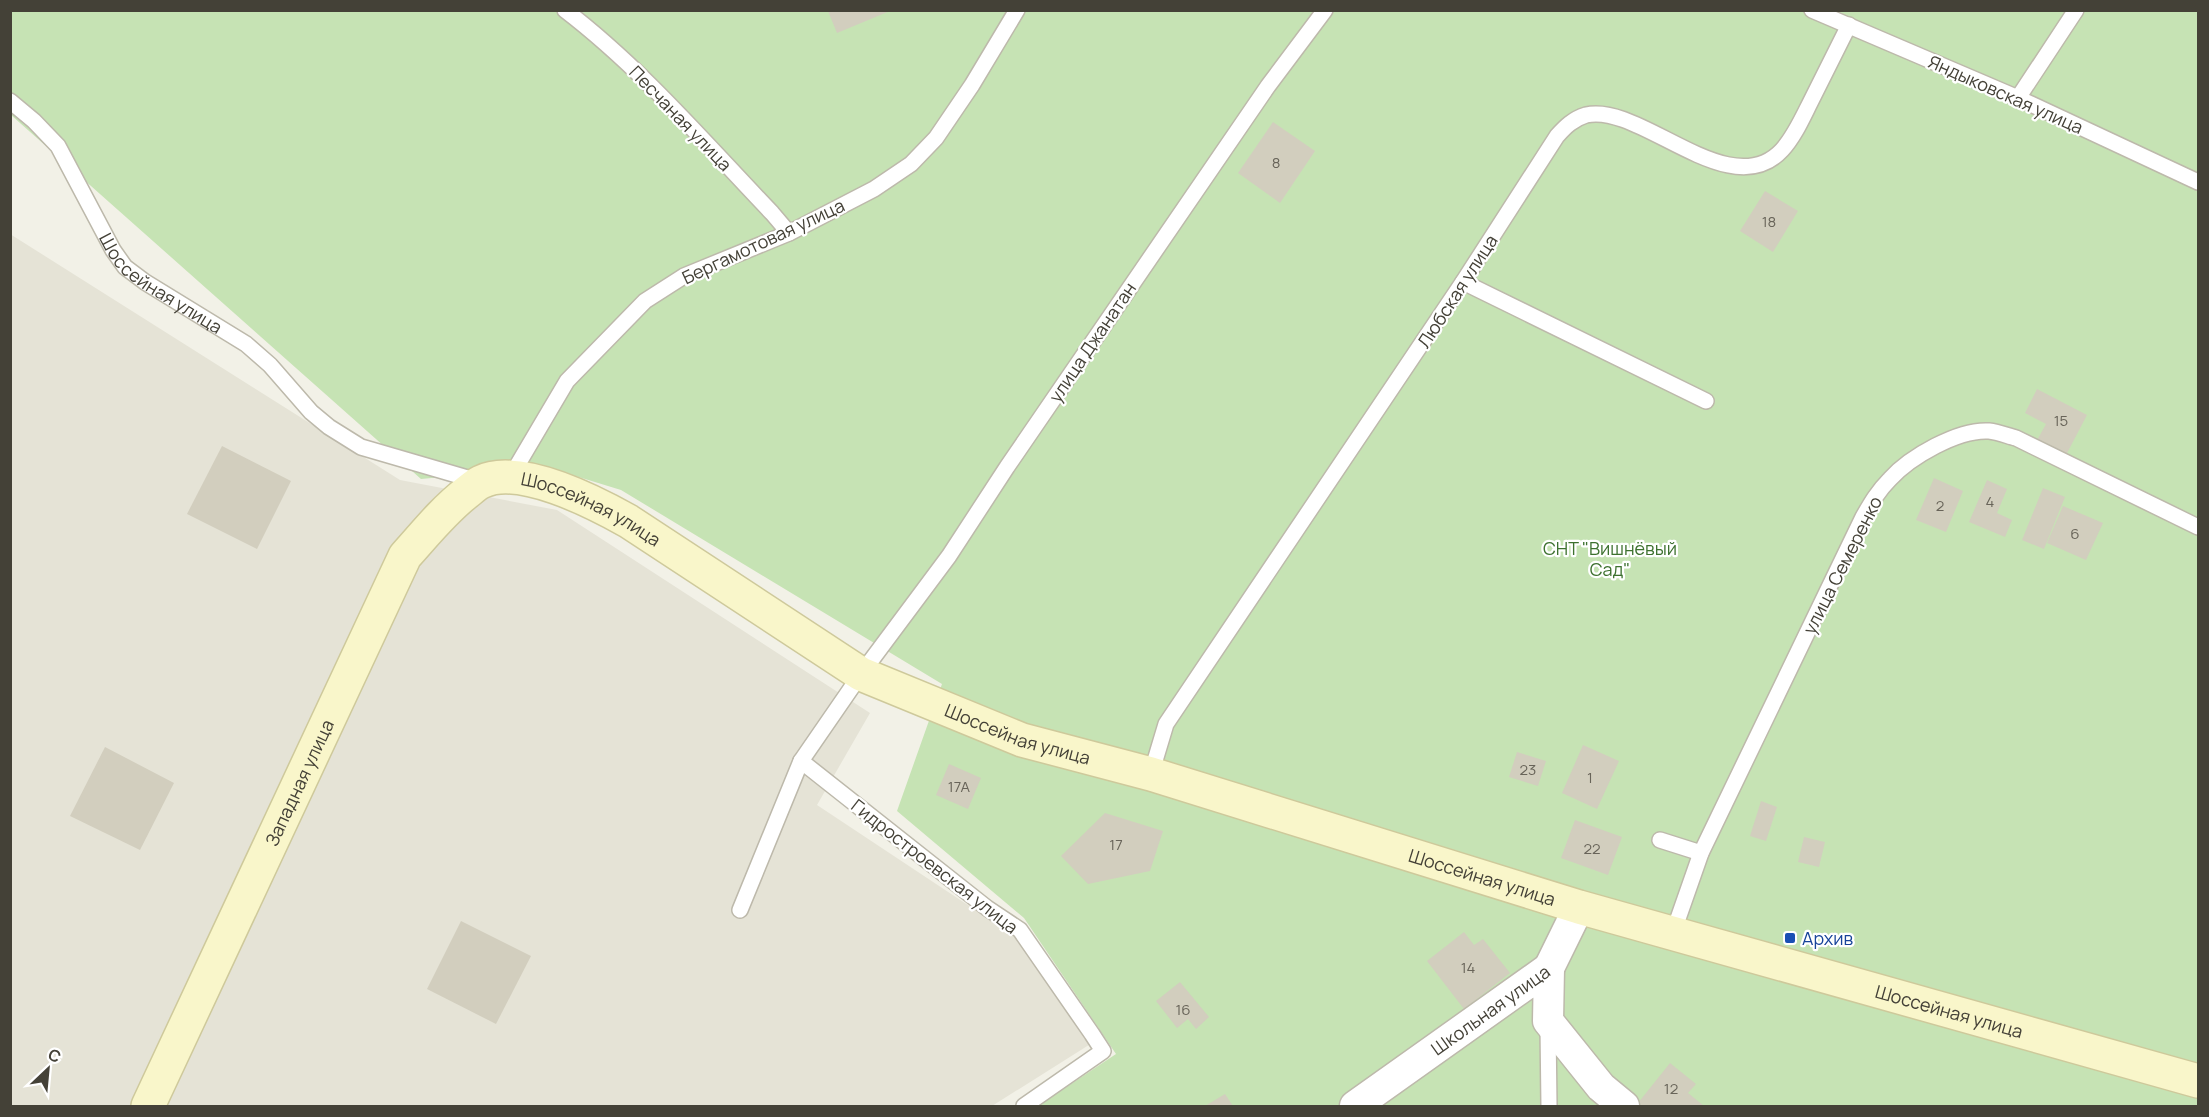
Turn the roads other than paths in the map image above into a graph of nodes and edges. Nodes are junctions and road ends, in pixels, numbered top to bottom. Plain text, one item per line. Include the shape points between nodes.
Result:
1 (565, 10) edge
2 (1017, 10) edge
3 (1325, 10) edge
4 (1812, 10) edge
5 (2076, 10) edge
6 (1850, 25) junction
7 (2018, 98) junction
8 (10, 101) edge
9 (2199, 182) edge
10 (789, 233) junction
11 (1463, 282) junction
12 (1706, 401) dead end
13 (496, 479) junction
14 (2199, 527) edge
15 (861, 674) junction
16 (801, 761) junction
17 (1151, 774) junction
18 (1660, 840) dead end
19 (1701, 853) junction
20 (1579, 907) junction
21 (740, 910) dead end
22 (1673, 933) junction
23 (1549, 968) junction
24 (1548, 1021) junction
25 (2199, 1081) edge
26 (148, 1107) edge
27 (1024, 1107) edge
28 (1356, 1107) edge
29 (1549, 1107) edge
30 (1624, 1107) edge

1 - 10 lane, Песчаная улица via 631,65
2 - 10 lane, Бергамотовая улица via 936,138 911,164 874,189
3 - 15 lane, улица Джанатан via 1268,86 949,556
4 - 6 lane, Яндыковская улица
5 - 7 lane
6 - 7 lane, Яндыковская улица
6 - 11 lane, Любская улица via 1796,130 1781,151 1761,164 1740,167 1703,158 1611,116 1587,115 1569,123
7 - 9 lane, Яндыковская улица
8 - 13 lane, Шоссейная улица via 58,146 125,267 246,344 329,427 361,447
10 - 13 lane, Бергамотовая улица via 684,276 645,301 567,381
11 - 12 lane
11 - 17 lane, Любская улица via 1166,724
13 - 15 street, Шоссейная улица via 560,489 590,500
13 - 26 street, Западная улица via 445,510 405,556
14 - 19 lane, улица Семеренко via 2016,438 1988,431 1964,435 1927,450 1891,477 1868,507
15 - 16 lane, улица Джанатан
15 - 17 street, Шоссейная улица via 1022,740
16 - 21 lane, улица Джанатан
16 - 27 lane, Гидростроевская улица via 1020,930 1098,1043 1103,1051
17 - 20 street, Шоссейная улица
18 - 19 lane
19 - 22 lane, улица Семеренко
20 - 22 street, Шоссейная улица
20 - 23 street
22 - 25 street, Шоссейная улица
23 - 24 street, Школьная улица
23 - 28 street, Школьная улица
24 - 29 lane
24 - 30 street, Школьная улица via 1601,1087

